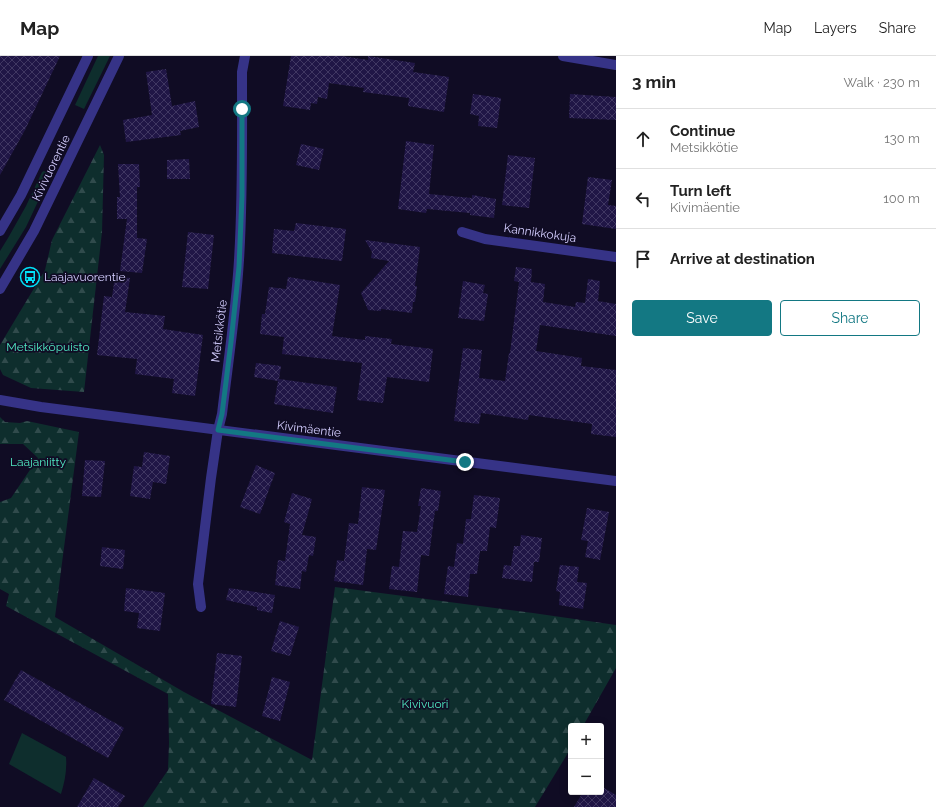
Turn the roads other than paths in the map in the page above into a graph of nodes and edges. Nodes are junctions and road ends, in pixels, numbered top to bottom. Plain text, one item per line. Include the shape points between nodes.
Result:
1 (88, 56) edge
2 (119, 56) edge
3 (245, 56) edge
4 (563, 56) edge
5 (616, 65) edge
6 (0, 231) edge
7 (462, 232) dead end
8 (616, 257) edge
9 (0, 289) edge
10 (0, 400) edge
11 (218, 430) junction
12 (616, 481) edge
13 (201, 607) dead end

1 - 6 street, Kivivuorentie via 21,195
2 - 9 street, Kivivuorentie via 34,232
3 - 11 street, Metsikkötie via 242,72 242,196 238,274
4 - 5 street
7 - 8 street, Kannikkokuja via 485,239
10 - 11 street, Kivimäentie
11 - 12 street, Kivimäentie
11 - 13 street, Metsikkötie via 198,584

